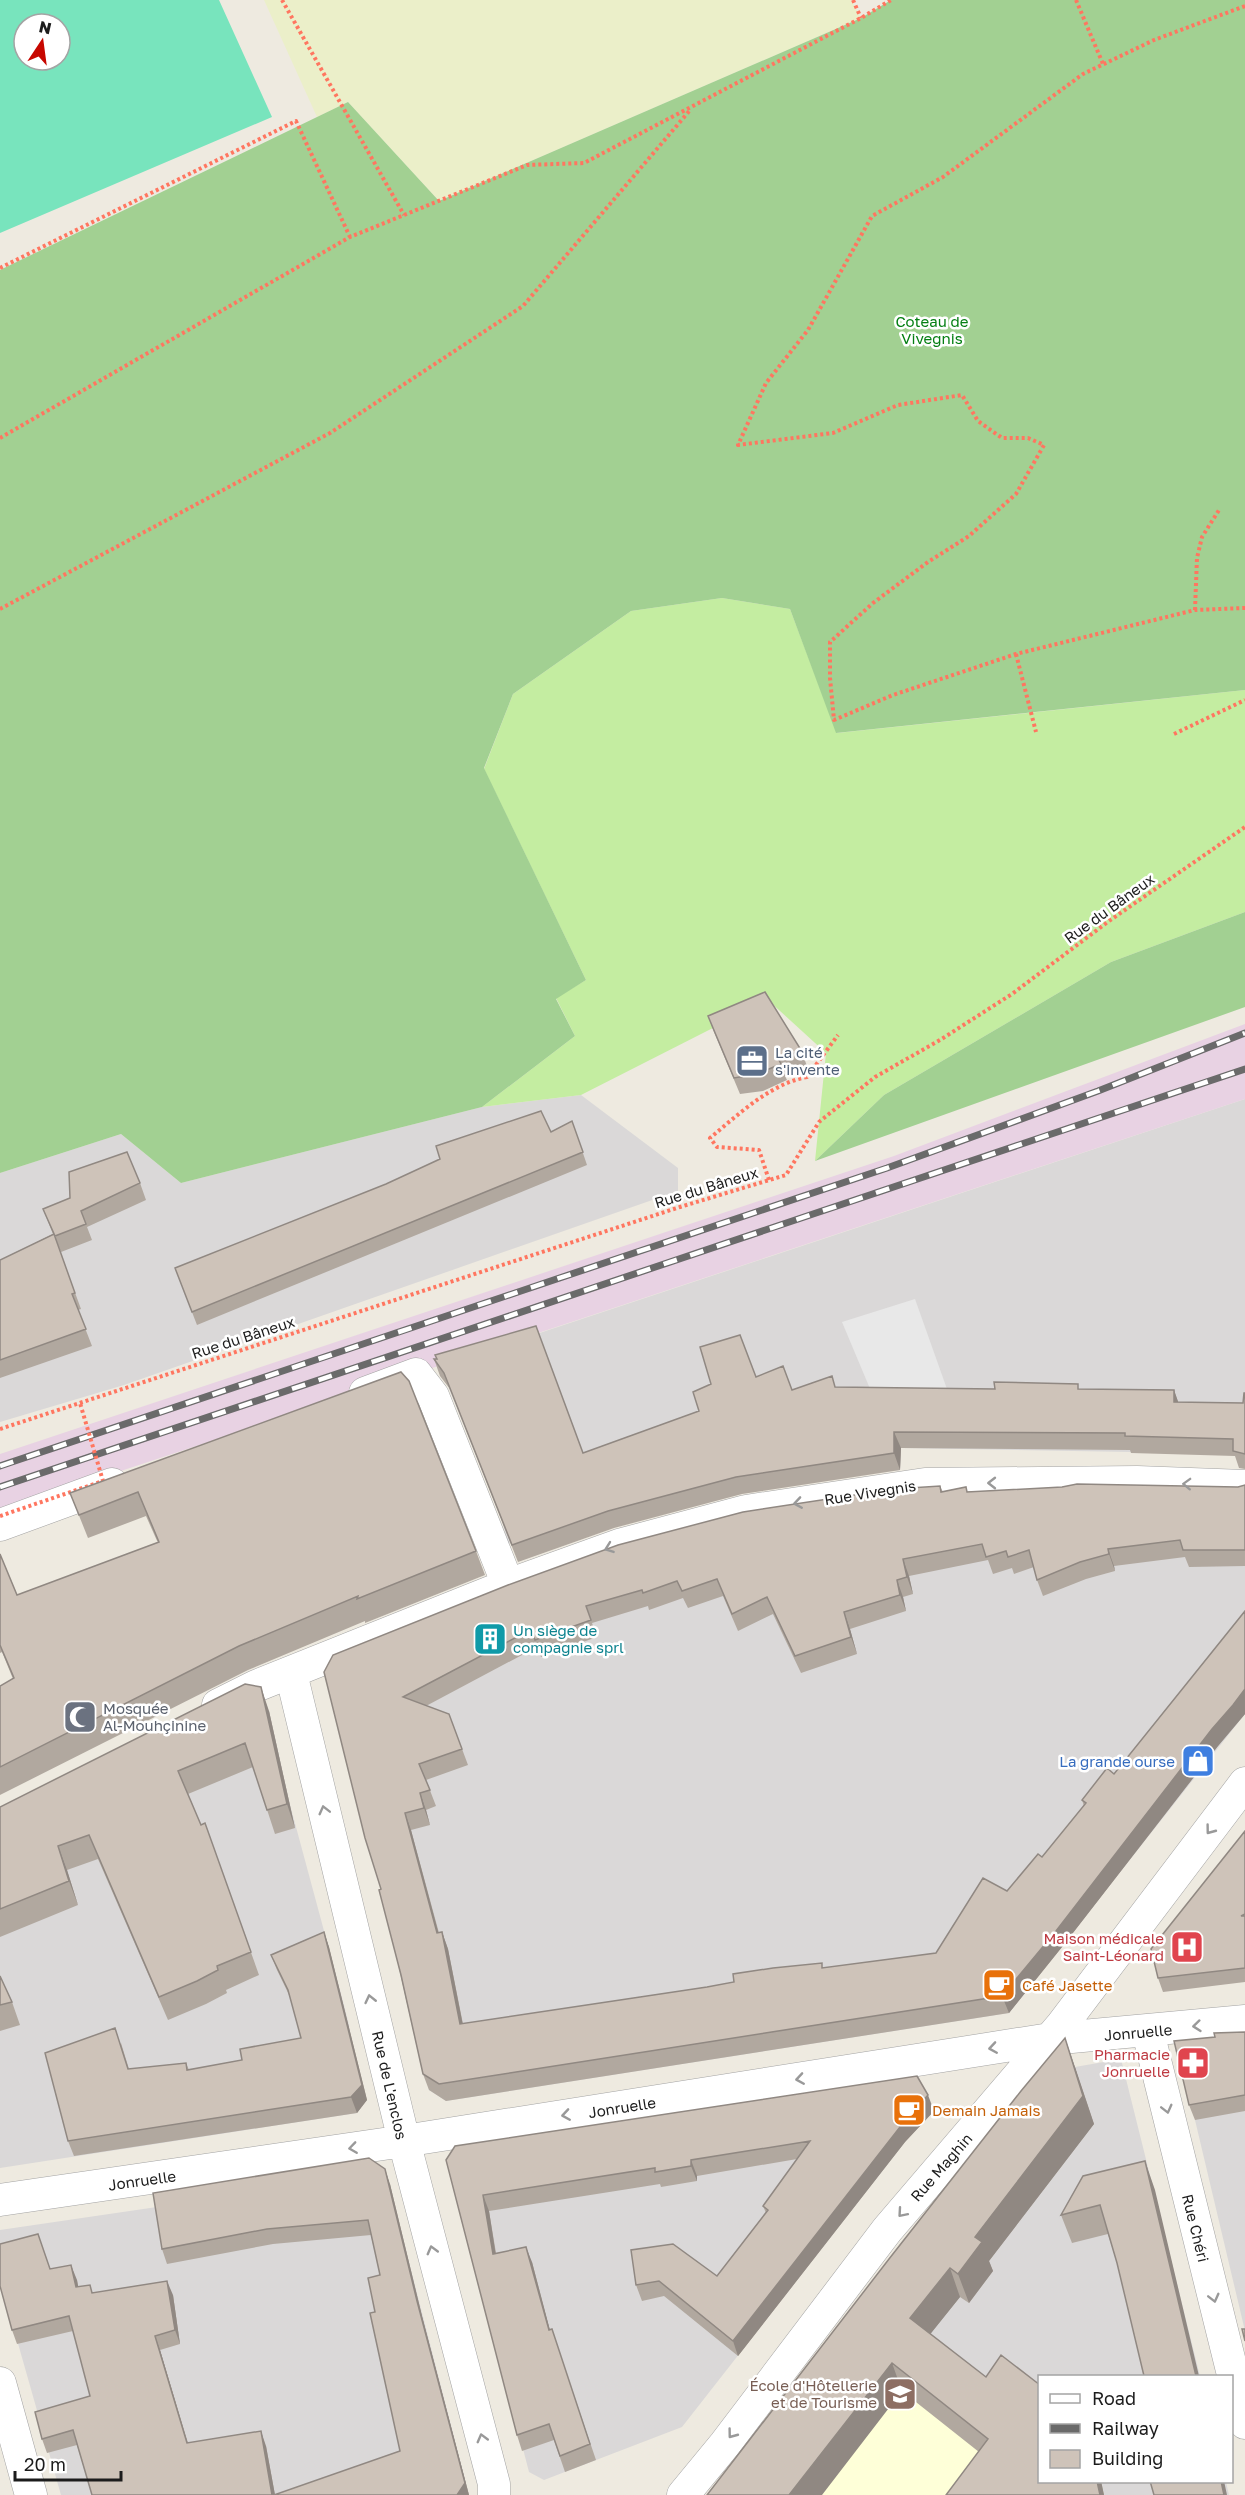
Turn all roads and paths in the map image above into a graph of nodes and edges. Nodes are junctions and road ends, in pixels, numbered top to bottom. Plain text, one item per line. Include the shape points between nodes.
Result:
1 (282, 0) edge
2 (853, 0) edge
3 (891, 0) edge
4 (1076, 0) edge
5 (1245, 6) edge
6 (861, 18) junction
7 (1103, 64) junction
8 (693, 106) junction
9 (404, 215) junction
10 (350, 237) junction
11 (0, 268) edge
12 (0, 438) edge
13 (1219, 510) dead end
14 (1245, 608) edge
15 (0, 609) edge
16 (1195, 610) junction
17 (1016, 654) junction
18 (1245, 700) edge
19 (1036, 732) dead end
20 (1174, 734) dead end
21 (1245, 827) edge
22 (838, 1035) dead end
23 (770, 1180) junction
24 (80, 1403) junction
25 (338, 1403) edge
26 (0, 1429) edge
27 (135, 1476) edge
28 (1245, 1486) edge
29 (0, 1516) edge
30 (0, 1525) edge
31 (508, 1585) junction
32 (291, 1673) junction
33 (193, 1717) edge
34 (1245, 1783) edge
35 (1245, 2021) edge
36 (1148, 2032) junction
37 (1050, 2039) junction
38 (404, 2141) junction
39 (0, 2200) edge
40 (0, 2383) edge
41 (1245, 2423) edge
42 (31, 2495) edge
43 (494, 2495) edge
44 (683, 2495) edge

1 - 9 path
2 - 6 path
3 - 6 path
4 - 7 path
5 - 7 path
6 - 8 path
7 - 17 path via 1083,74 943,177 872,216 808,330 766,383 738,445 833,433 898,405 962,395 978,421 1002,438 1028,438 1044,445 1016,494 969,536 873,603 830,642 834,720 893,695
8 - 9 path via 584,163 527,165
8 - 15 path via 524,306 330,433
9 - 10 path
10 - 11 path via 296,122
10 - 12 path
13 - 16 path via 1202,537
14 - 16 path
16 - 17 path
17 - 19 path
18 - 20 path
21 - 23 path, Rue du Bâneux via 1012,994 874,1077 819,1122 786,1175
22 - 23 path via 807,1077 793,1080 750,1104 710,1138 717,1147 759,1150
23 - 24 path, Rue du Bâneux
24 - 26 path, Rue du Bâneux
24 - 29 path, bridge via 103,1481
25 - 31 street via 416,1374 433,1396
27 - 30 street
28 -> 31 street, Rue Vivegnis via 1137,1482 925,1484 746,1511 619,1545
31 - 32 street, Rue Vivegnis
32 - 33 street, Rue Vivegnis
38 -> 32 street, Rue de L'enclos
34 -> 37 street, Rue Maghin
35 -> 36 street, Jonruelle
36 - 37 street, Jonruelle
36 -> 41 street, Rue Chéri
37 -> 38 street, Jonruelle
37 -> 44 street, Rue Maghin via 886,2230
38 -> 39 street, Jonruelle
43 -> 38 street, Rue de L'enclos
40 - 42 street

